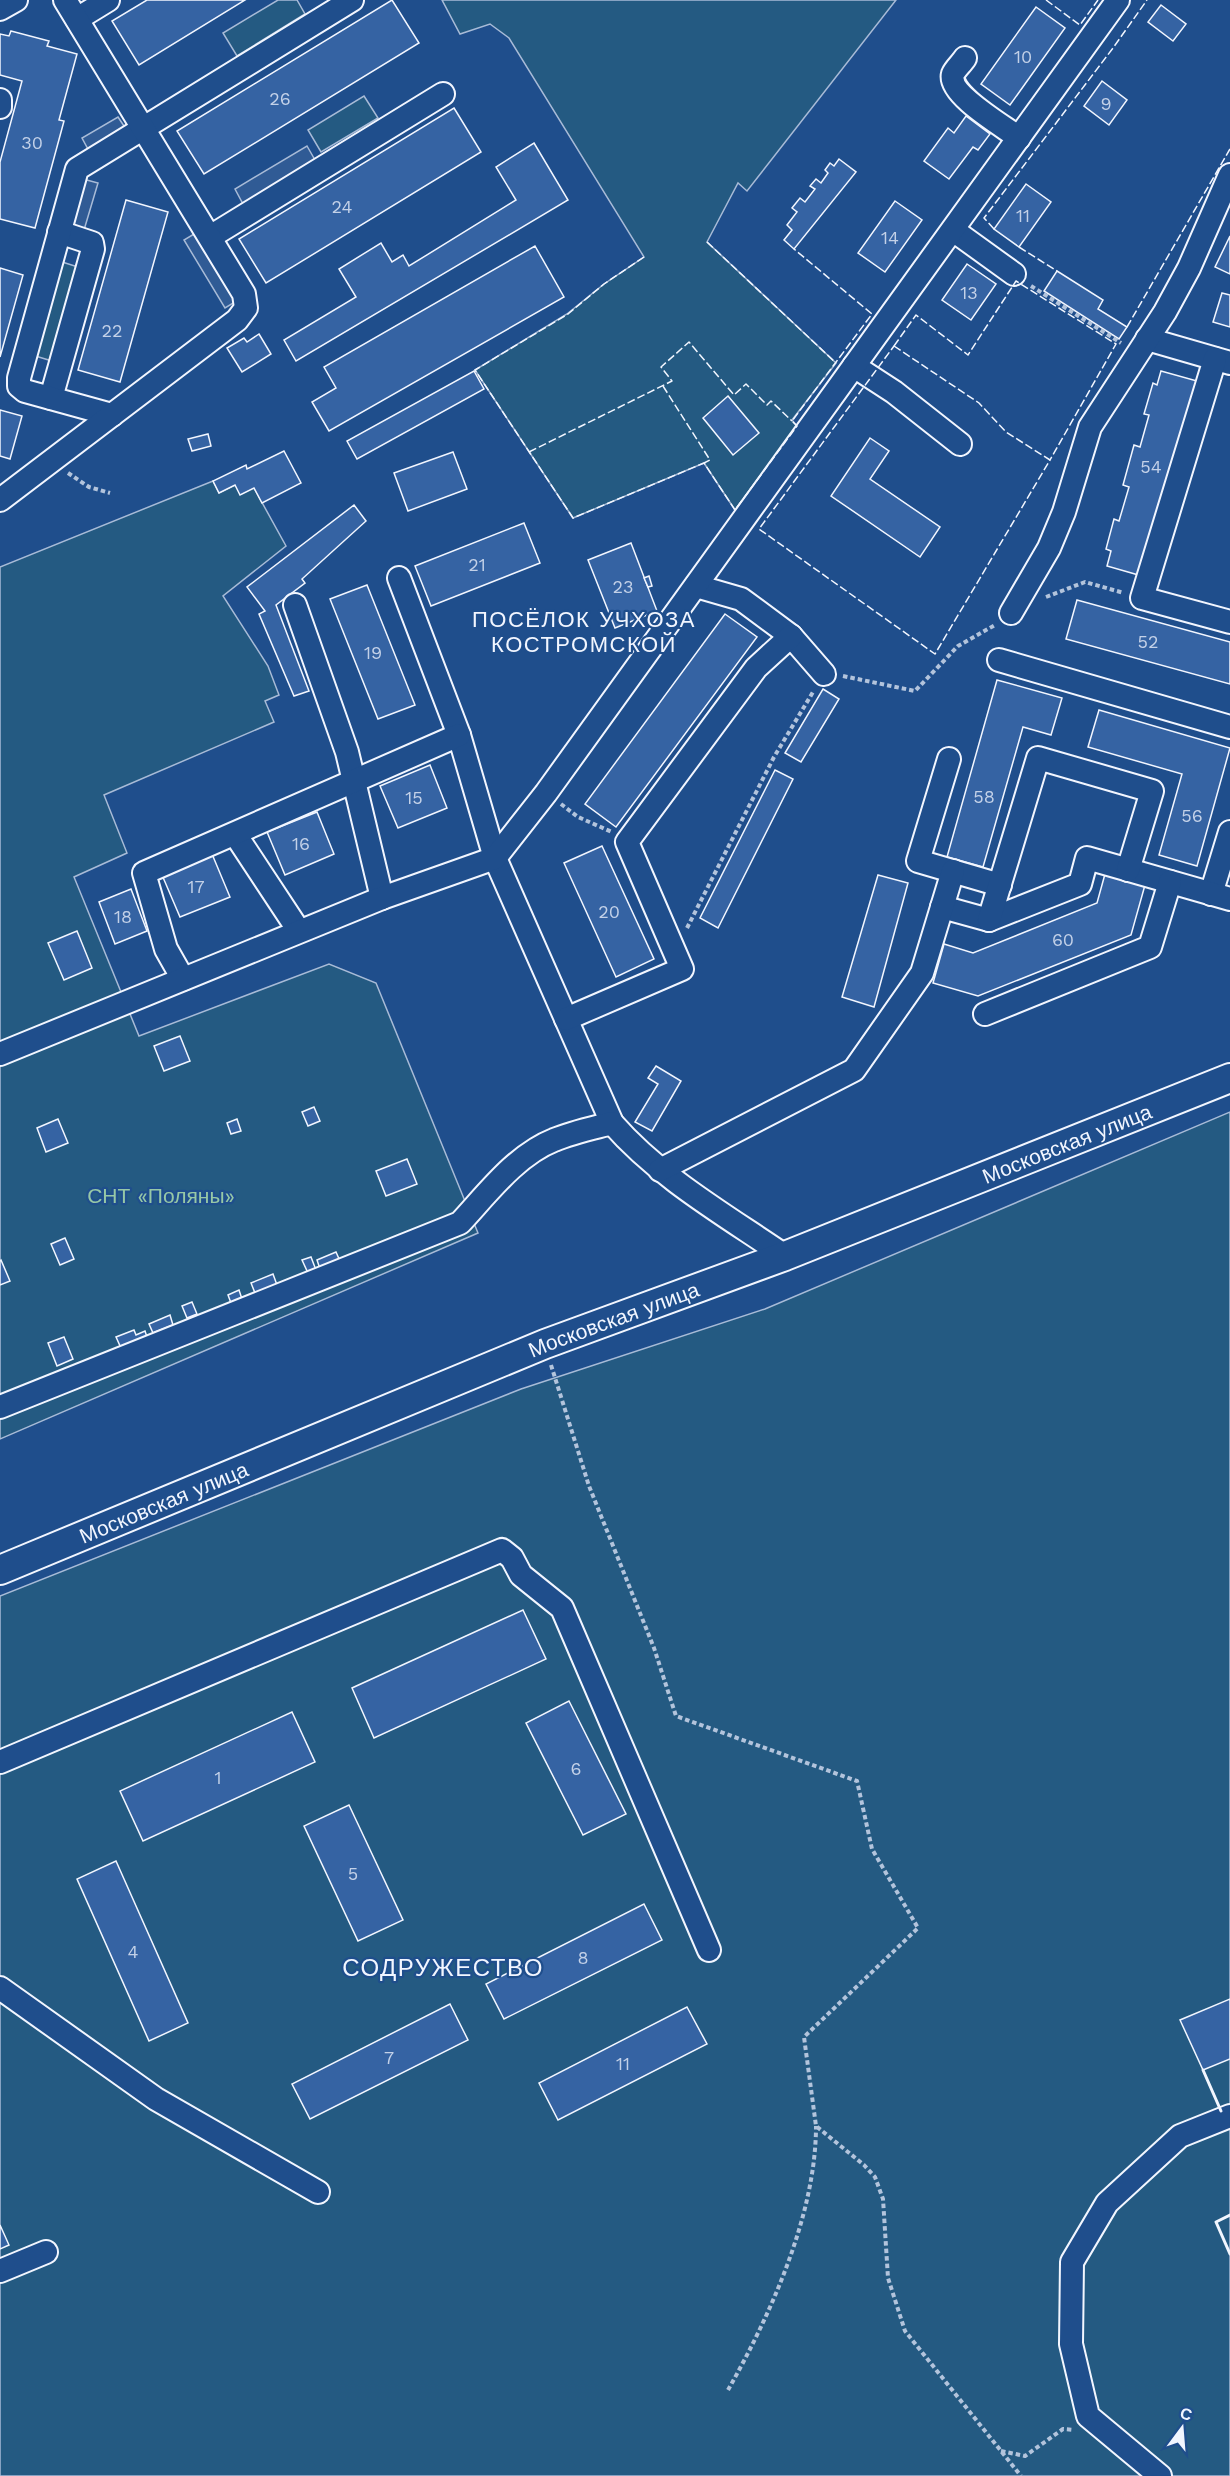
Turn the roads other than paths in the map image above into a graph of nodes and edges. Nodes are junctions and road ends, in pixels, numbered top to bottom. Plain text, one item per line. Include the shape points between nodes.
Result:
1 (16, 0) edge
2 (65, 0) edge
3 (108, 0) edge
4 (352, 0) edge
5 (1118, 0) edge
6 (0, 9) edge
7 (77, 19) junction
8 (965, 58) dead end
9 (443, 94) dead end
10 (0, 100) edge
11 (0, 107) edge
12 (143, 128) junction
13 (1019, 138) junction
14 (1230, 175) edge
15 (953, 230) junction
16 (59, 232) junction
17 (210, 237) junction
18 (1014, 274) road end
19 (1142, 346) junction
20 (1222, 361) edge
21 (854, 366) junction
22 (51, 398) junction
23 (112, 415) junction
24 (960, 444) dead end
25 (0, 500) edge
26 (399, 579) dead end
27 (696, 586) junction
28 (295, 605) dead end
29 (1011, 613) road end
30 (1230, 622) edge
31 (791, 636) junction
32 (999, 660) dead end
33 (824, 674) road end
34 (1230, 727) edge
35 (459, 735) junction
36 (949, 759) dead end
37 (354, 781) junction
38 (1230, 832) edge
39 (235, 834) junction
40 (495, 858) junction
41 (1128, 870) junction
42 (953, 871) junction
43 (1170, 882) junction
44 (1000, 885) junction
45 (1221, 897) edge
46 (381, 898) junction
47 (942, 907) junction
48 (989, 920) junction
49 (299, 931) junction
50 (183, 979) junction
51 (985, 1014) dead end
52 (566, 1019) junction
53 (0, 1054) edge
54 (1230, 1078) edge
55 (612, 1123) junction
56 (660, 1170) junction
57 (785, 1256) junction
58 (0, 1407) edge
59 (0, 1570) edge
60 (0, 1762) edge
61 (709, 1950) dead end
62 (0, 1989) edge
63 (1230, 2116) edge
64 (318, 2192) dead end
65 (46, 2252) dead end
66 (0, 2271) edge
67 (1160, 2476) edge

1 - 6 street
2 - 7 street
3 - 7 street
4 - 12 street
5 - 13 street
7 - 12 street
8 - 13 street via 953,74 954,84 961,94
9 - 17 street
10 - 11 street
12 - 16 street via 77,169
12 - 17 street
13 - 15 street
14 - 19 street via 1189,268
15 - 18 street
15 - 21 street
16 - 22 street via 19,378 19,386 25,391
16 - 22 street via 87,240 93,249
17 - 23 street via 244,294 246,308 237,320
19 - 20 street
19 - 29 street via 1090,427 1053,539
20 - 30 street via 1142,598
21 - 24 street
21 - 27 street
22 - 23 street
23 - 25 street
26 - 35 street
27 - 31 street via 741,599
27 - 40 street
28 - 37 street
31 - 33 street
31 - 52 street via 756,668 627,842 682,969
32 - 34 street
35 - 37 street
35 - 40 street
36 - 42 street via 918,861
37 - 39 street
37 - 46 street
38 - 45 street
39 - 49 street
39 - 50 street via 144,873 166,949
40 - 46 street
40 - 52 street
41 - 43 street
41 - 44 street via 1152,790 1038,758
41 - 48 street via 1087,858 1080,884
42 - 44 street
42 - 47 street
43 - 45 street
43 - 51 street via 1150,947
44 - 48 street
46 - 49 street
47 - 48 street
47 - 56 street via 922,974 854,1070
49 - 50 street
50 - 53 street
52 - 55 street
54 - 57 main road, Московская улица
55 - 56 street
55 - 58 street via 553,1140 537,1149 460,1223
56 - 57 street
57 - 59 main road, Московская улица via 544,1344
60 - 61 street via 502,1550 512,1558 521,1575 562,1608
62 - 64 street via 156,2099
63 - 67 street via 1180,2136 1107,2203 1072,2262 1071,2344 1088,2416
65 - 66 street

